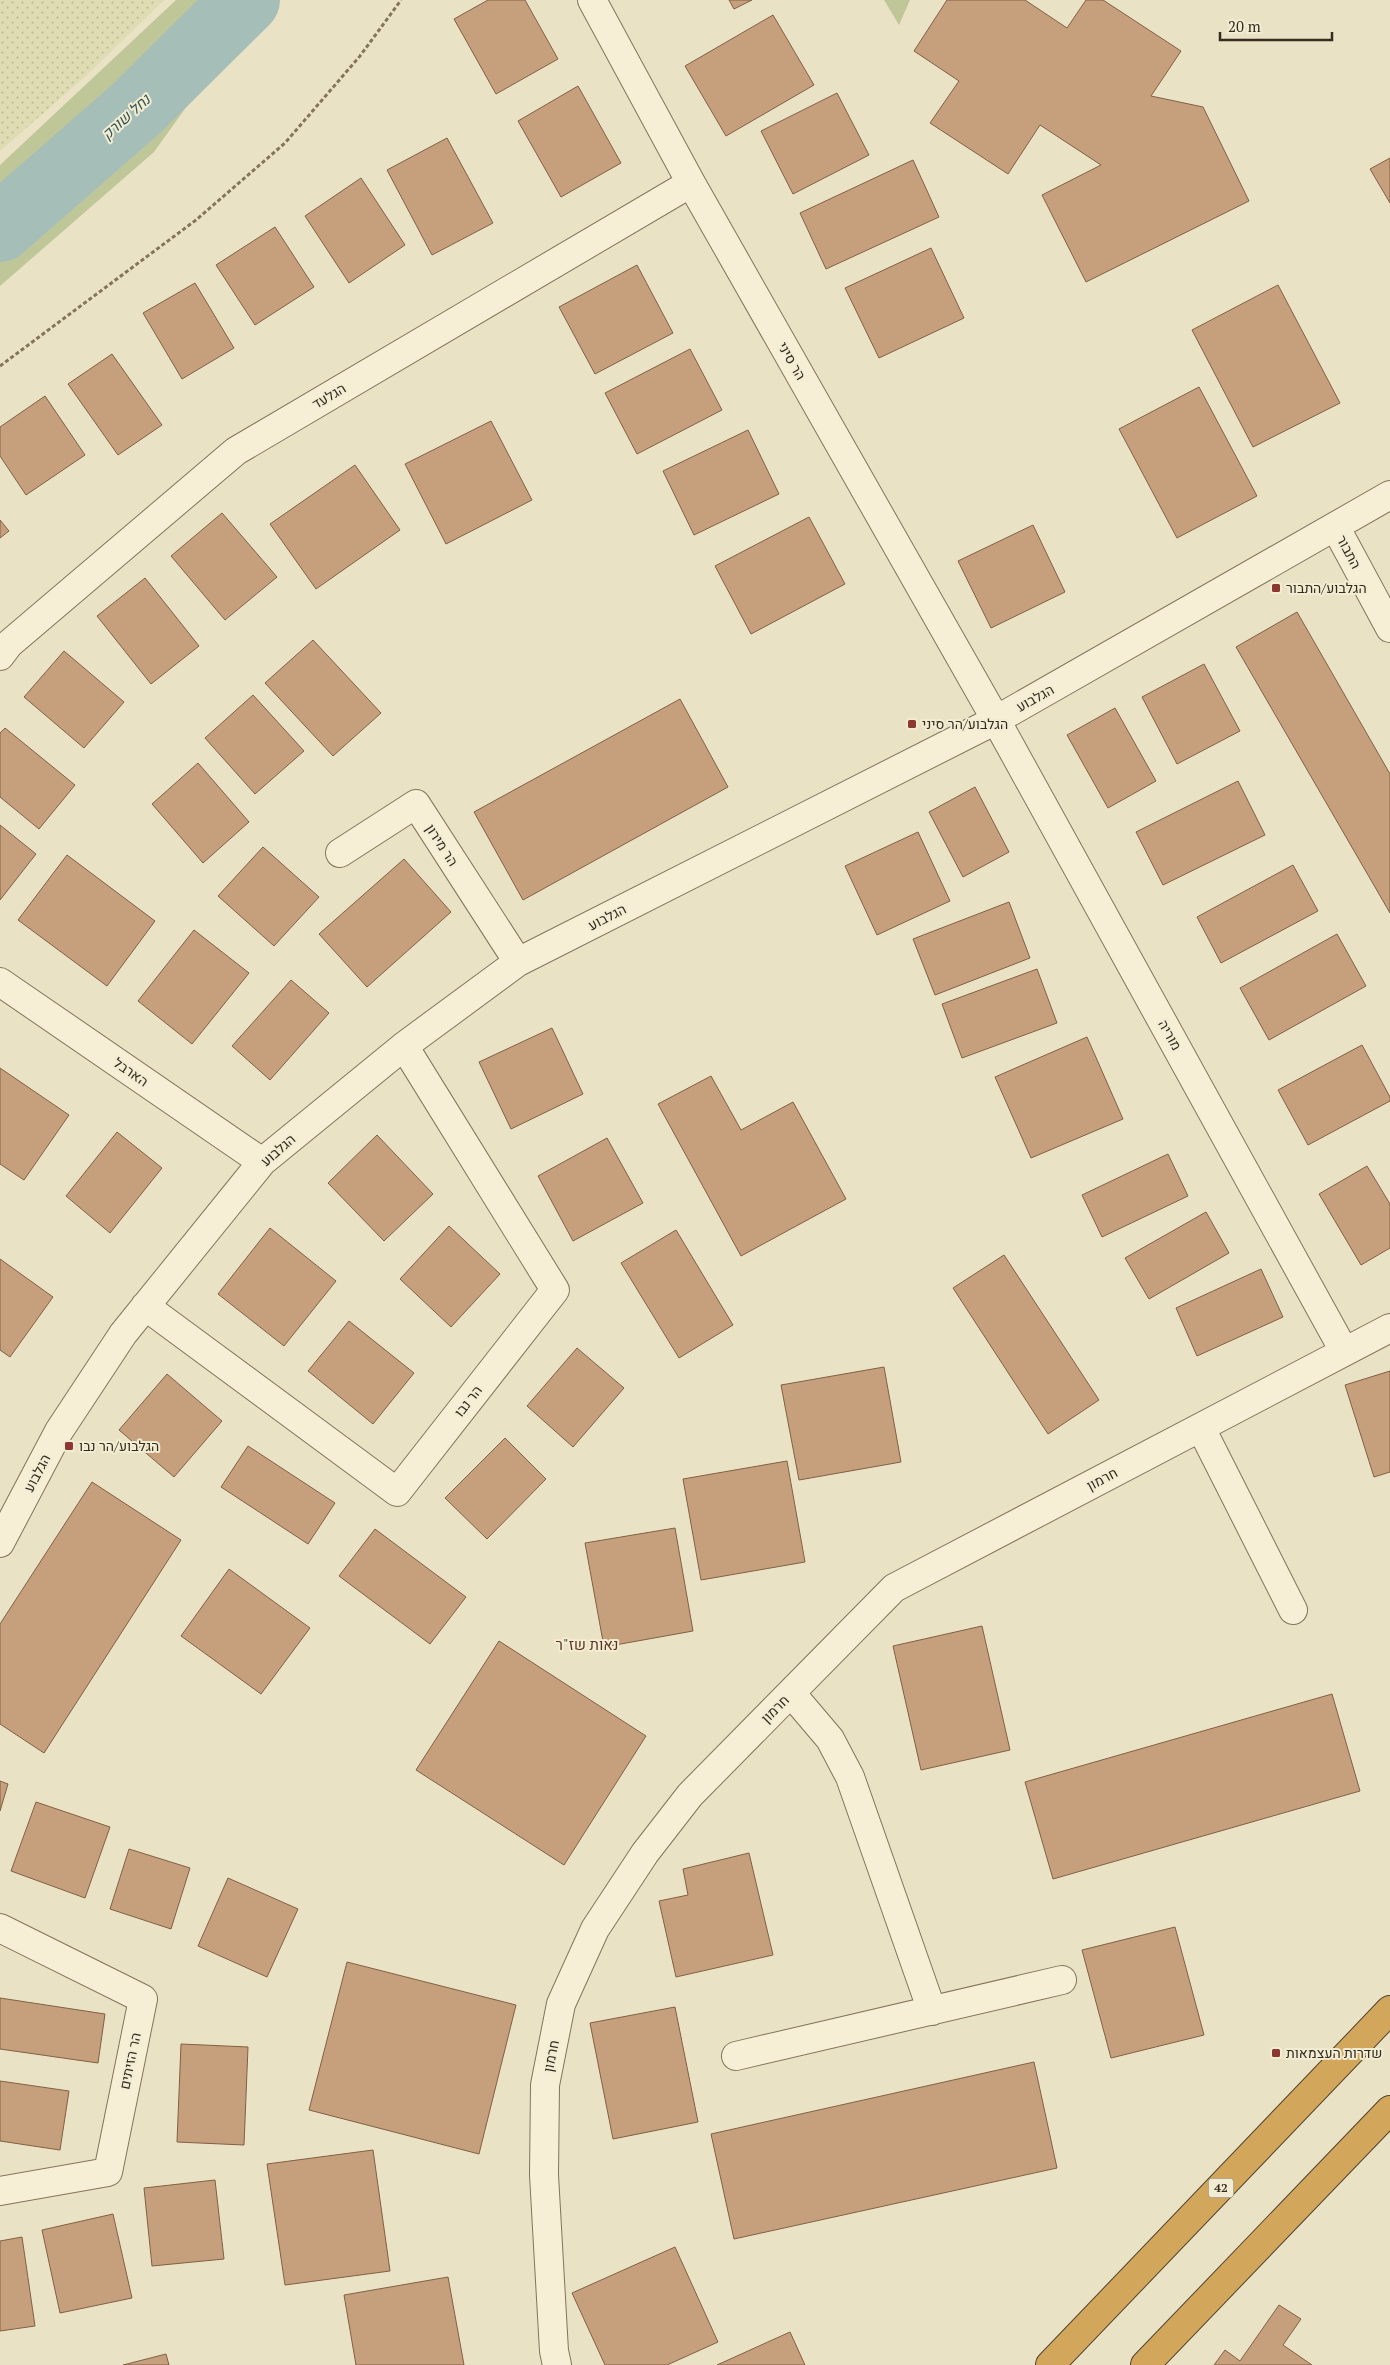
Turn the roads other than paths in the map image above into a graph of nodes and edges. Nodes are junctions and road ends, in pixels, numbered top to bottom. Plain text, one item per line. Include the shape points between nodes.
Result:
1 (592, 0) edge
2 (691, 183) junction
3 (1390, 495) edge
4 (1336, 528) junction
5 (1390, 628) edge
6 (0, 656) edge
7 (996, 720) junction
8 (340, 853) dead end
9 (518, 962) junction
10 (0, 982) edge
11 (404, 1046) junction
12 (262, 1162) junction
13 (145, 1306) junction
14 (1390, 1328) edge
15 (1344, 1351) junction
16 (1201, 1428) junction
17 (0, 1543) edge
18 (1293, 1610) dead end
19 (791, 1693) junction
20 (0, 1928) edge
21 (1062, 1980) dead end
22 (1390, 2010) edge
23 (932, 2011) junction
24 (736, 2056) dead end
25 (1390, 2110) edge
26 (0, 2191) edge
27 (557, 2365) edge
28 (1050, 2365) edge
29 (1146, 2365) edge

1 - 2 street, הר סיני
2 - 6 street, הגלעד via 236,451 9,644
2 - 7 street, הר סיני
3 - 4 street, הגלבוע
4 - 5 street, התבור
4 - 7 street, הגלבוע
7 - 9 street, הגלבוע
7 - 15 street, מוריה
8 - 9 street, הר מירון via 416,804
9 - 11 street, הגלבוע
10 - 12 street, הארבל
11 - 12 street, הגלבוע
11 - 13 street, הר נבו via 555,1290 397,1492
12 - 13 street, הגלבוע
13 - 17 street, הגלבוע via 59,1430
14 - 15 street, חרמון
15 - 16 street, חרמון
16 - 18 street
16 - 19 street, חרמון via 894,1588
19 - 23 street via 830,1739 850,1776
19 - 27 street, חרמון via 690,1795 645,1853 595,1929 561,2004 545,2085 544,2175
20 - 26 street, הר הזיתים via 143,1999 108,2172
21 - 23 street
22 - 28 highway, 42
23 - 24 street
25 - 29 highway

